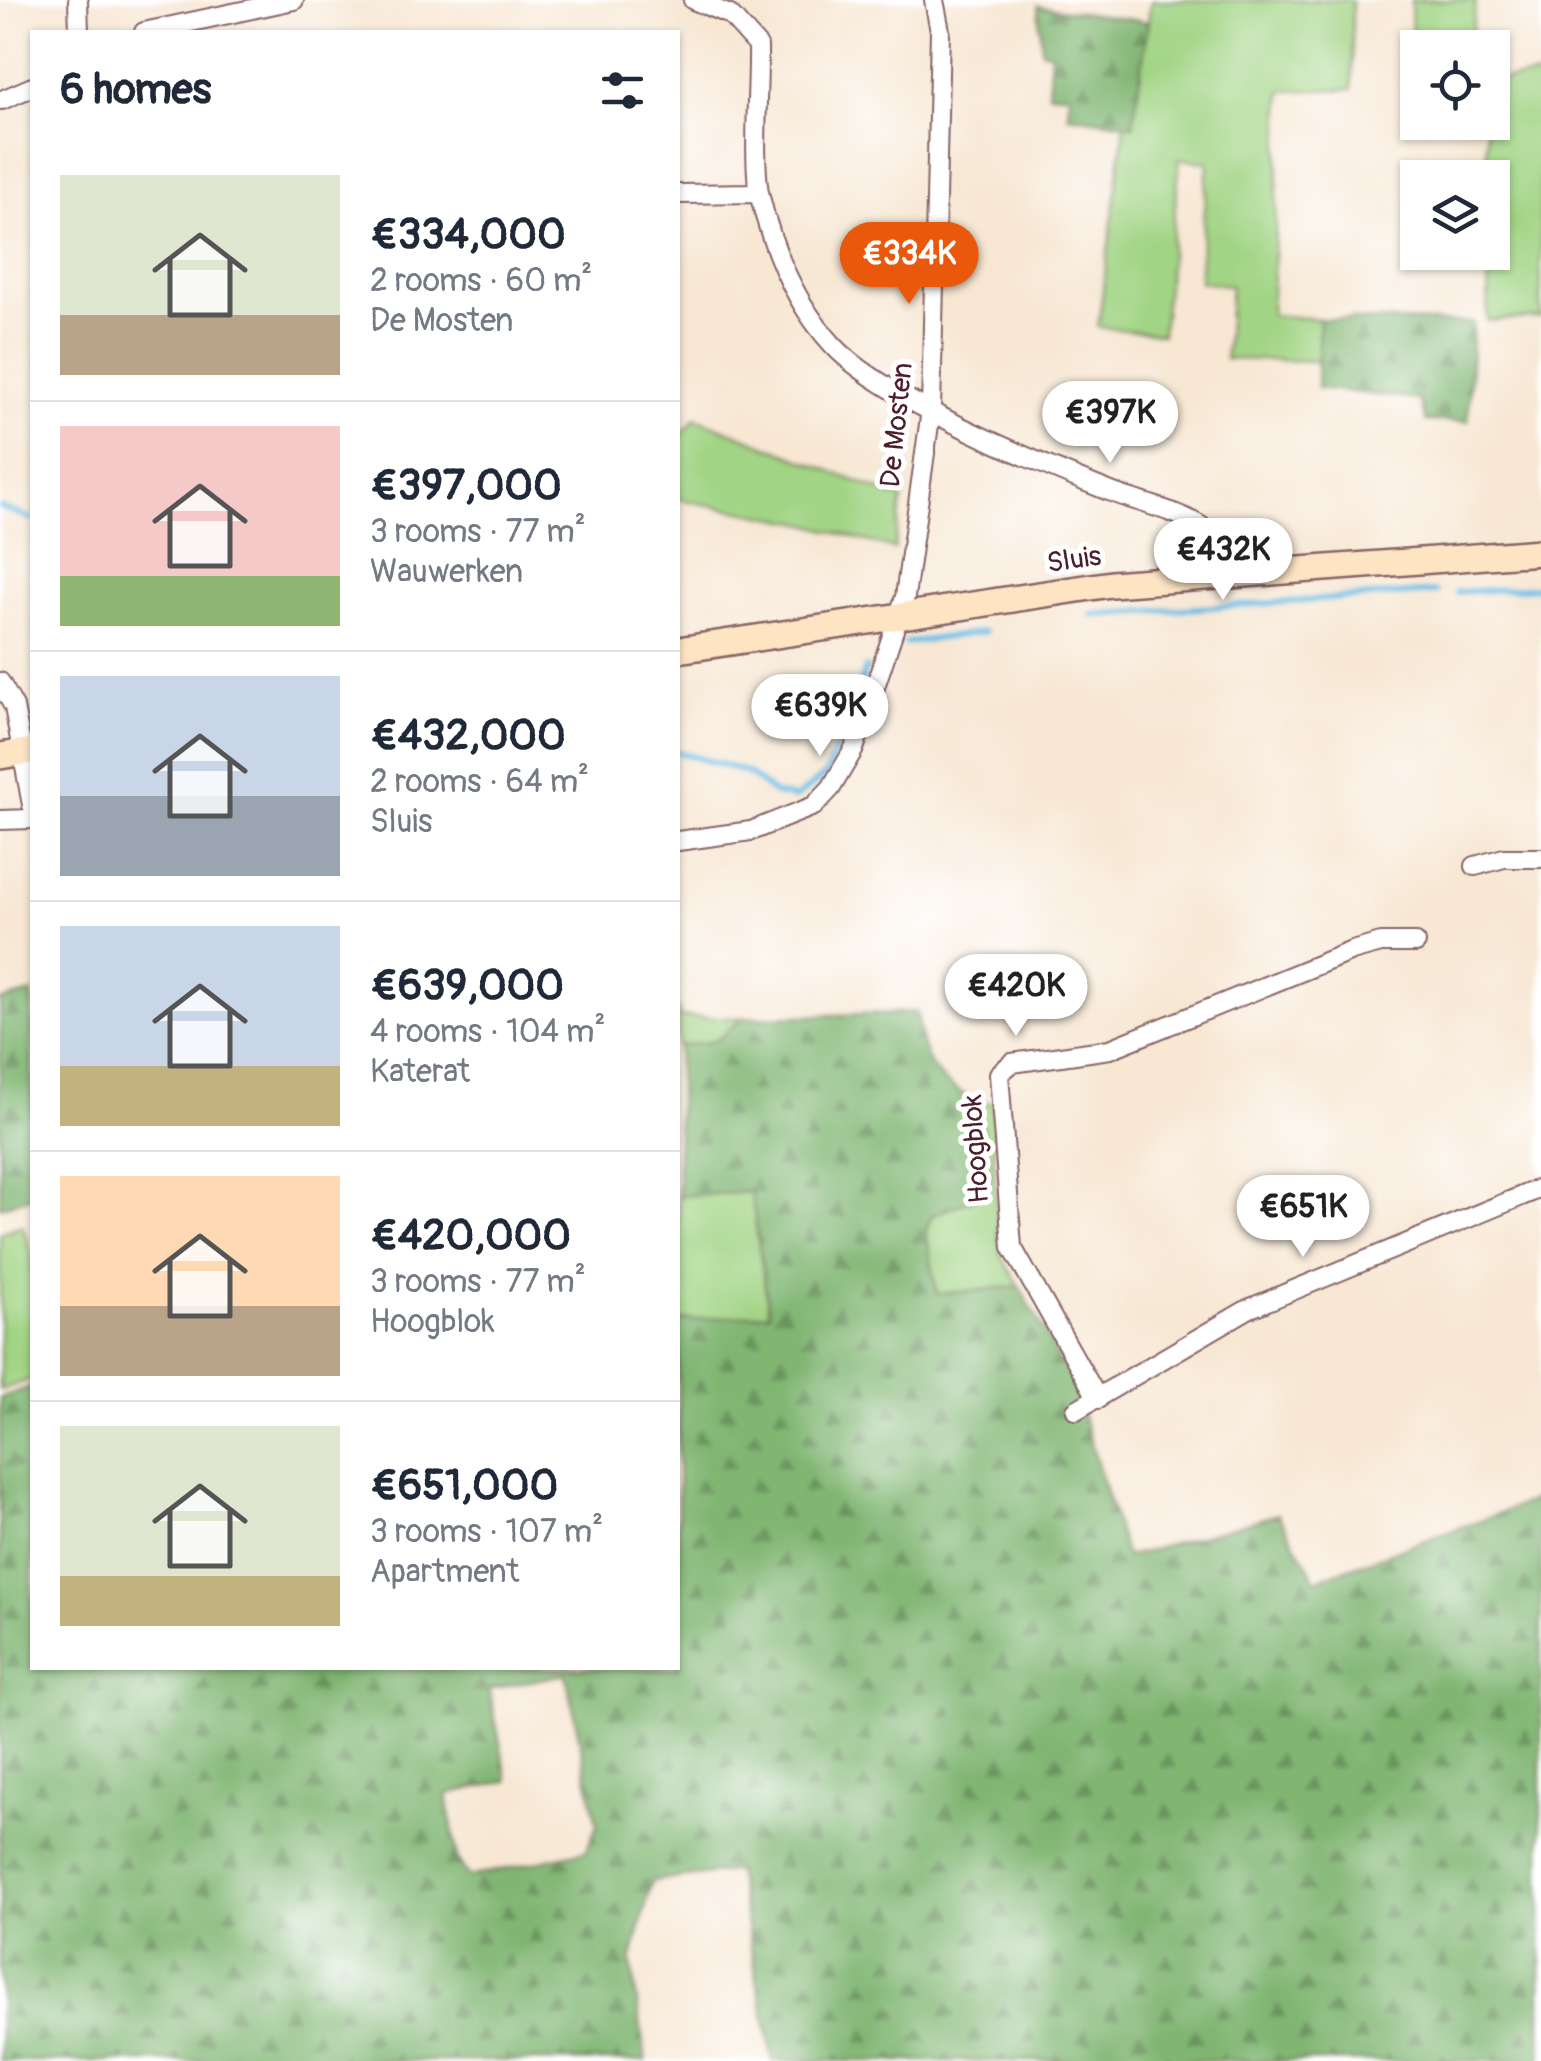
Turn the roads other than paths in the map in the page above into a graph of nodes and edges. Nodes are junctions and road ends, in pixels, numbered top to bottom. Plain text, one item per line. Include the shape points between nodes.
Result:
1 (78, 0) edge
2 (294, 0) edge
3 (692, 0) edge
4 (934, 0) edge
5 (80, 30) edge
6 (153, 30) edge
7 (30, 88) edge
8 (1, 97) edge
9 (680, 194) edge
10 (759, 194) junction
11 (931, 410) junction
12 (1541, 552) edge
13 (1227, 576) junction
14 (898, 616) junction
15 (680, 650) edge
16 (0, 682) edge
17 (19, 753) edge
18 (30, 797) edge
19 (30, 819) edge
20 (0, 820) edge
21 (680, 840) edge
22 (1541, 858) edge
23 (1475, 866) dead end
24 (1416, 943) dead end
25 (1541, 1188) edge
26 (1098, 1399) junction
27 (1076, 1410) dead end

1 - 5 street
2 - 6 street
3 - 10 street via 730,15 758,46
4 - 11 street, De Mosten via 940,32
7 - 8 street
9 - 10 street
10 - 11 street via 806,312 863,372
11 - 13 street via 1204,528 1219,546
11 - 14 street, De Mosten
12 - 13 street, Sluis
13 - 14 street, Sluis via 1111,584
14 - 15 street, Sluis
14 - 21 street, De Mosten via 854,749 814,806 751,832
16 - 17 street via 14,708
17 - 18 street
19 - 20 street
22 - 23 street
24 - 26 street, Hoogblok via 1352,951 1110,1050 1012,1063 998,1074 1012,1247
25 - 26 street via 1248,1309
26 - 27 street

